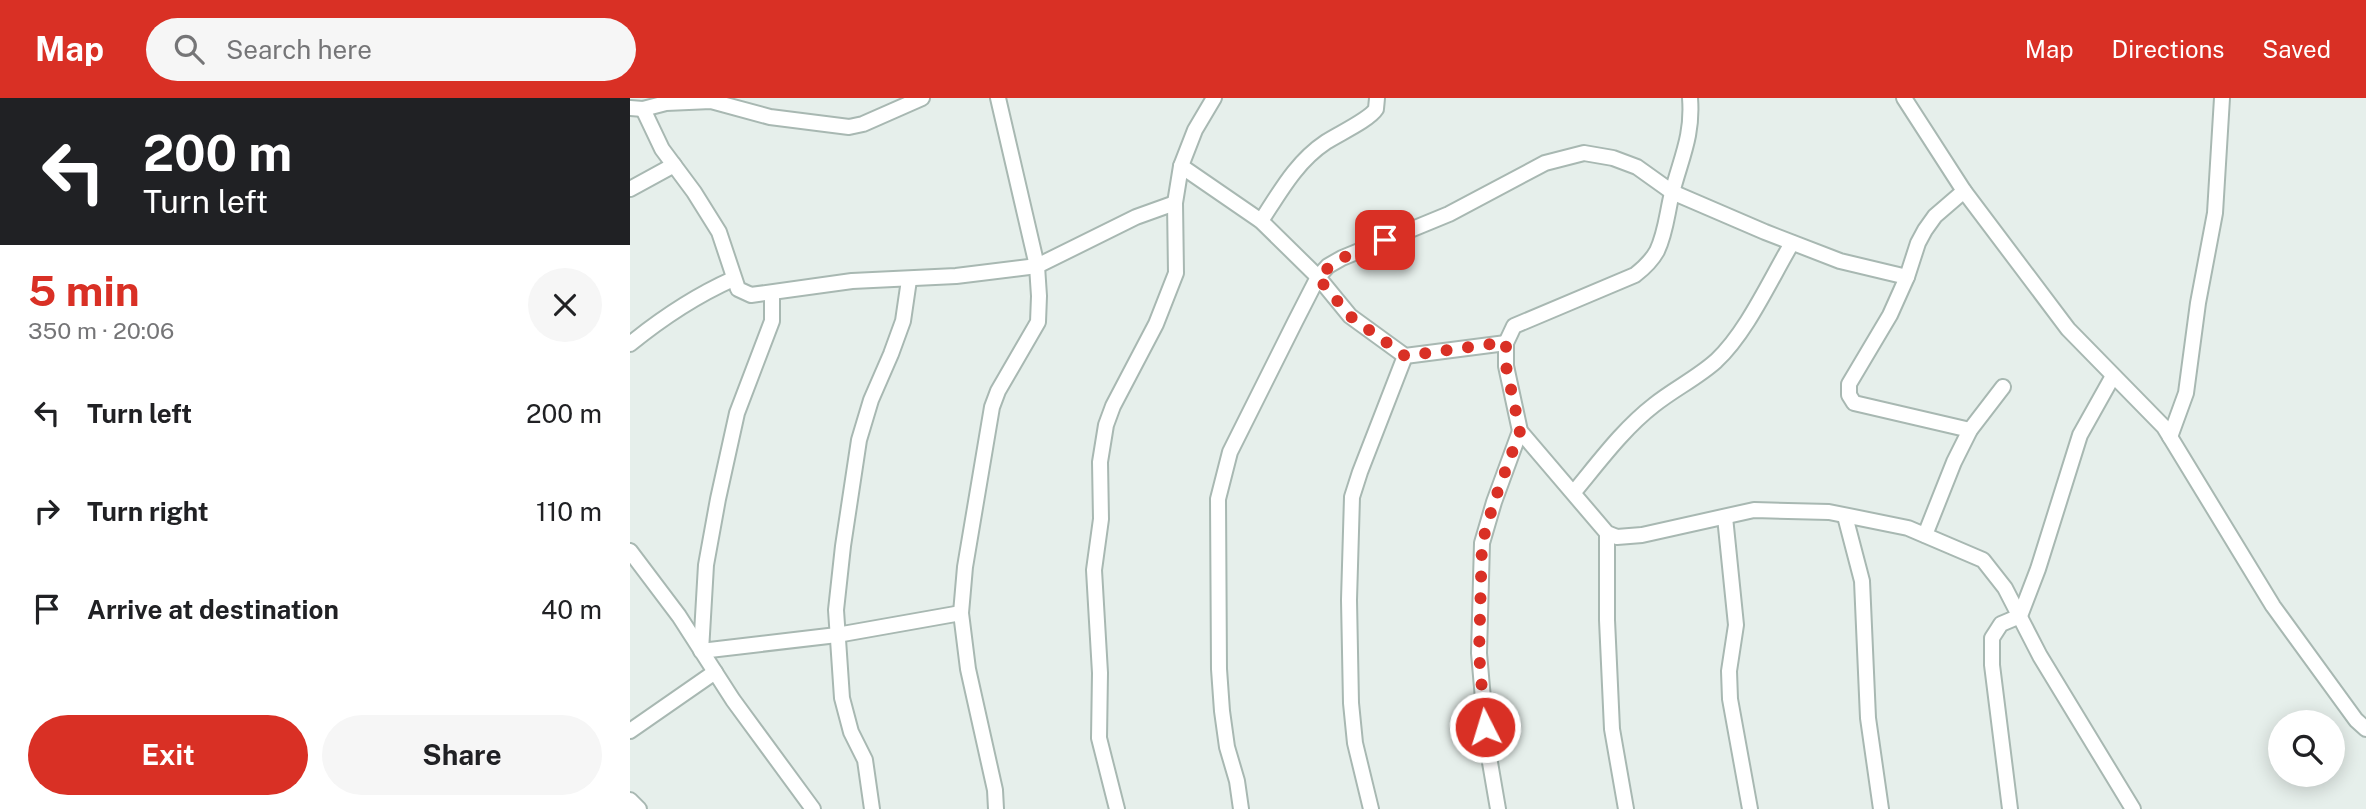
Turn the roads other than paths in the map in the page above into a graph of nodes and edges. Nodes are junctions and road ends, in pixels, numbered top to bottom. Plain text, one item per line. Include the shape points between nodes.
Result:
1 (922, 98) edge
2 (999, 98) edge
3 (1214, 98) edge
4 (1377, 98) edge
5 (1690, 98) edge
6 (1922, 98) edge
7 (2222, 98) edge
8 (1907, 103) edge
9 (636, 109) edge
10 (674, 165) junction
11 (1181, 166) junction
12 (630, 189) edge
13 (1964, 191) junction
14 (1672, 192) junction
15 (1175, 203) junction
16 (1261, 221) junction
17 (1792, 243) junction
18 (1037, 266) junction
19 (1907, 277) junction
20 (1318, 278) junction
21 (733, 279) junction
22 (909, 280) junction
23 (772, 293) junction
24 (1506, 342) junction
25 (630, 344) edge
26 (1405, 356) junction
27 (2113, 376) junction
28 (2003, 387) dead end
29 (1970, 430) junction
30 (1520, 431) junction
31 (2170, 437) junction
32 (1574, 492) junction
33 (1845, 516) junction
34 (1725, 517) junction
35 (1607, 533) junction
36 (1925, 535) junction
37 (630, 551) edge
38 (961, 613) junction
39 (2020, 615) junction
40 (837, 635) junction
41 (701, 651) junction
42 (715, 672) junction
43 (2366, 729) edge
44 (630, 731) edge
45 (630, 800) edge
46 (639, 809) edge
47 (813, 809) edge
48 (872, 809) edge
49 (996, 809) edge
50 (1117, 809) edge
51 (1241, 809) edge
52 (1371, 809) edge
53 (1498, 809) edge
54 (1626, 809) edge
55 (1750, 809) edge
56 (1881, 809) edge
57 (2010, 809) edge
58 (2133, 809) edge

1 - 9 street via 849,127 770,117 711,101
2 - 18 street
3 - 11 street
4 - 16 street via 1376,108 1368,116 1303,160
5 - 14 street via 1692,119 1686,151
6 - 8 street
7 - 31 street via 2215,214 2186,393
8 - 13 street
9 - 10 street
10 - 12 street
10 - 21 street via 719,232
11 - 15 street
11 - 16 street
13 - 19 street via 1925,230
13 - 27 street via 2068,329
14 - 17 street
14 - 20 street via 1637,167 1584,153 1545,163 1449,214 1342,258
14 - 24 street via 1665,228 1646,267 1514,326
15 - 18 street
15 - 50 street via 1176,273 1156,324 1113,405 1100,462 1101,519 1094,570 1099,738
16 - 20 street
17 - 19 street via 1840,261
17 - 32 street via 1736,338 1716,361 1628,428
18 - 22 street
18 - 38 street via 1038,321 998,391 986,433
19 - 29 street via 1890,316 1849,384 1849,395 1854,402
20 - 26 street via 1350,316
20 - 51 street via 1230,452 1218,499 1222,711
21 - 23 street via 738,289 751,295
21 - 25 street via 704,292
22 - 23 street via 852,281
22 - 40 street via 903,321 859,440 843,546
23 - 41 street via 772,321 737,413 718,499 706,565
24 - 26 street
24 - 30 street via 1506,366
26 - 52 street via 1360,472 1351,508 1351,703
27 - 31 street
27 - 39 street via 2080,435
28 - 29 street
29 - 36 street
30 - 32 street
30 - 53 street via 1482,543 1479,653
31 - 43 street via 2273,606
32 - 35 street
33 - 34 street via 1754,510
33 - 36 street
33 - 56 street via 1862,581 1868,718
34 - 35 street via 1642,535
34 - 55 street via 1736,625 1730,699
35 - 54 street via 1612,729
36 - 39 street via 1983,560
37 - 41 street
38 - 40 street
38 - 49 street
39 - 57 street via 2001,624 1992,638
39 - 58 street
40 - 41 street
40 - 48 street via 842,698 865,760
41 - 42 street
42 - 44 street
42 - 47 street
45 - 46 street

